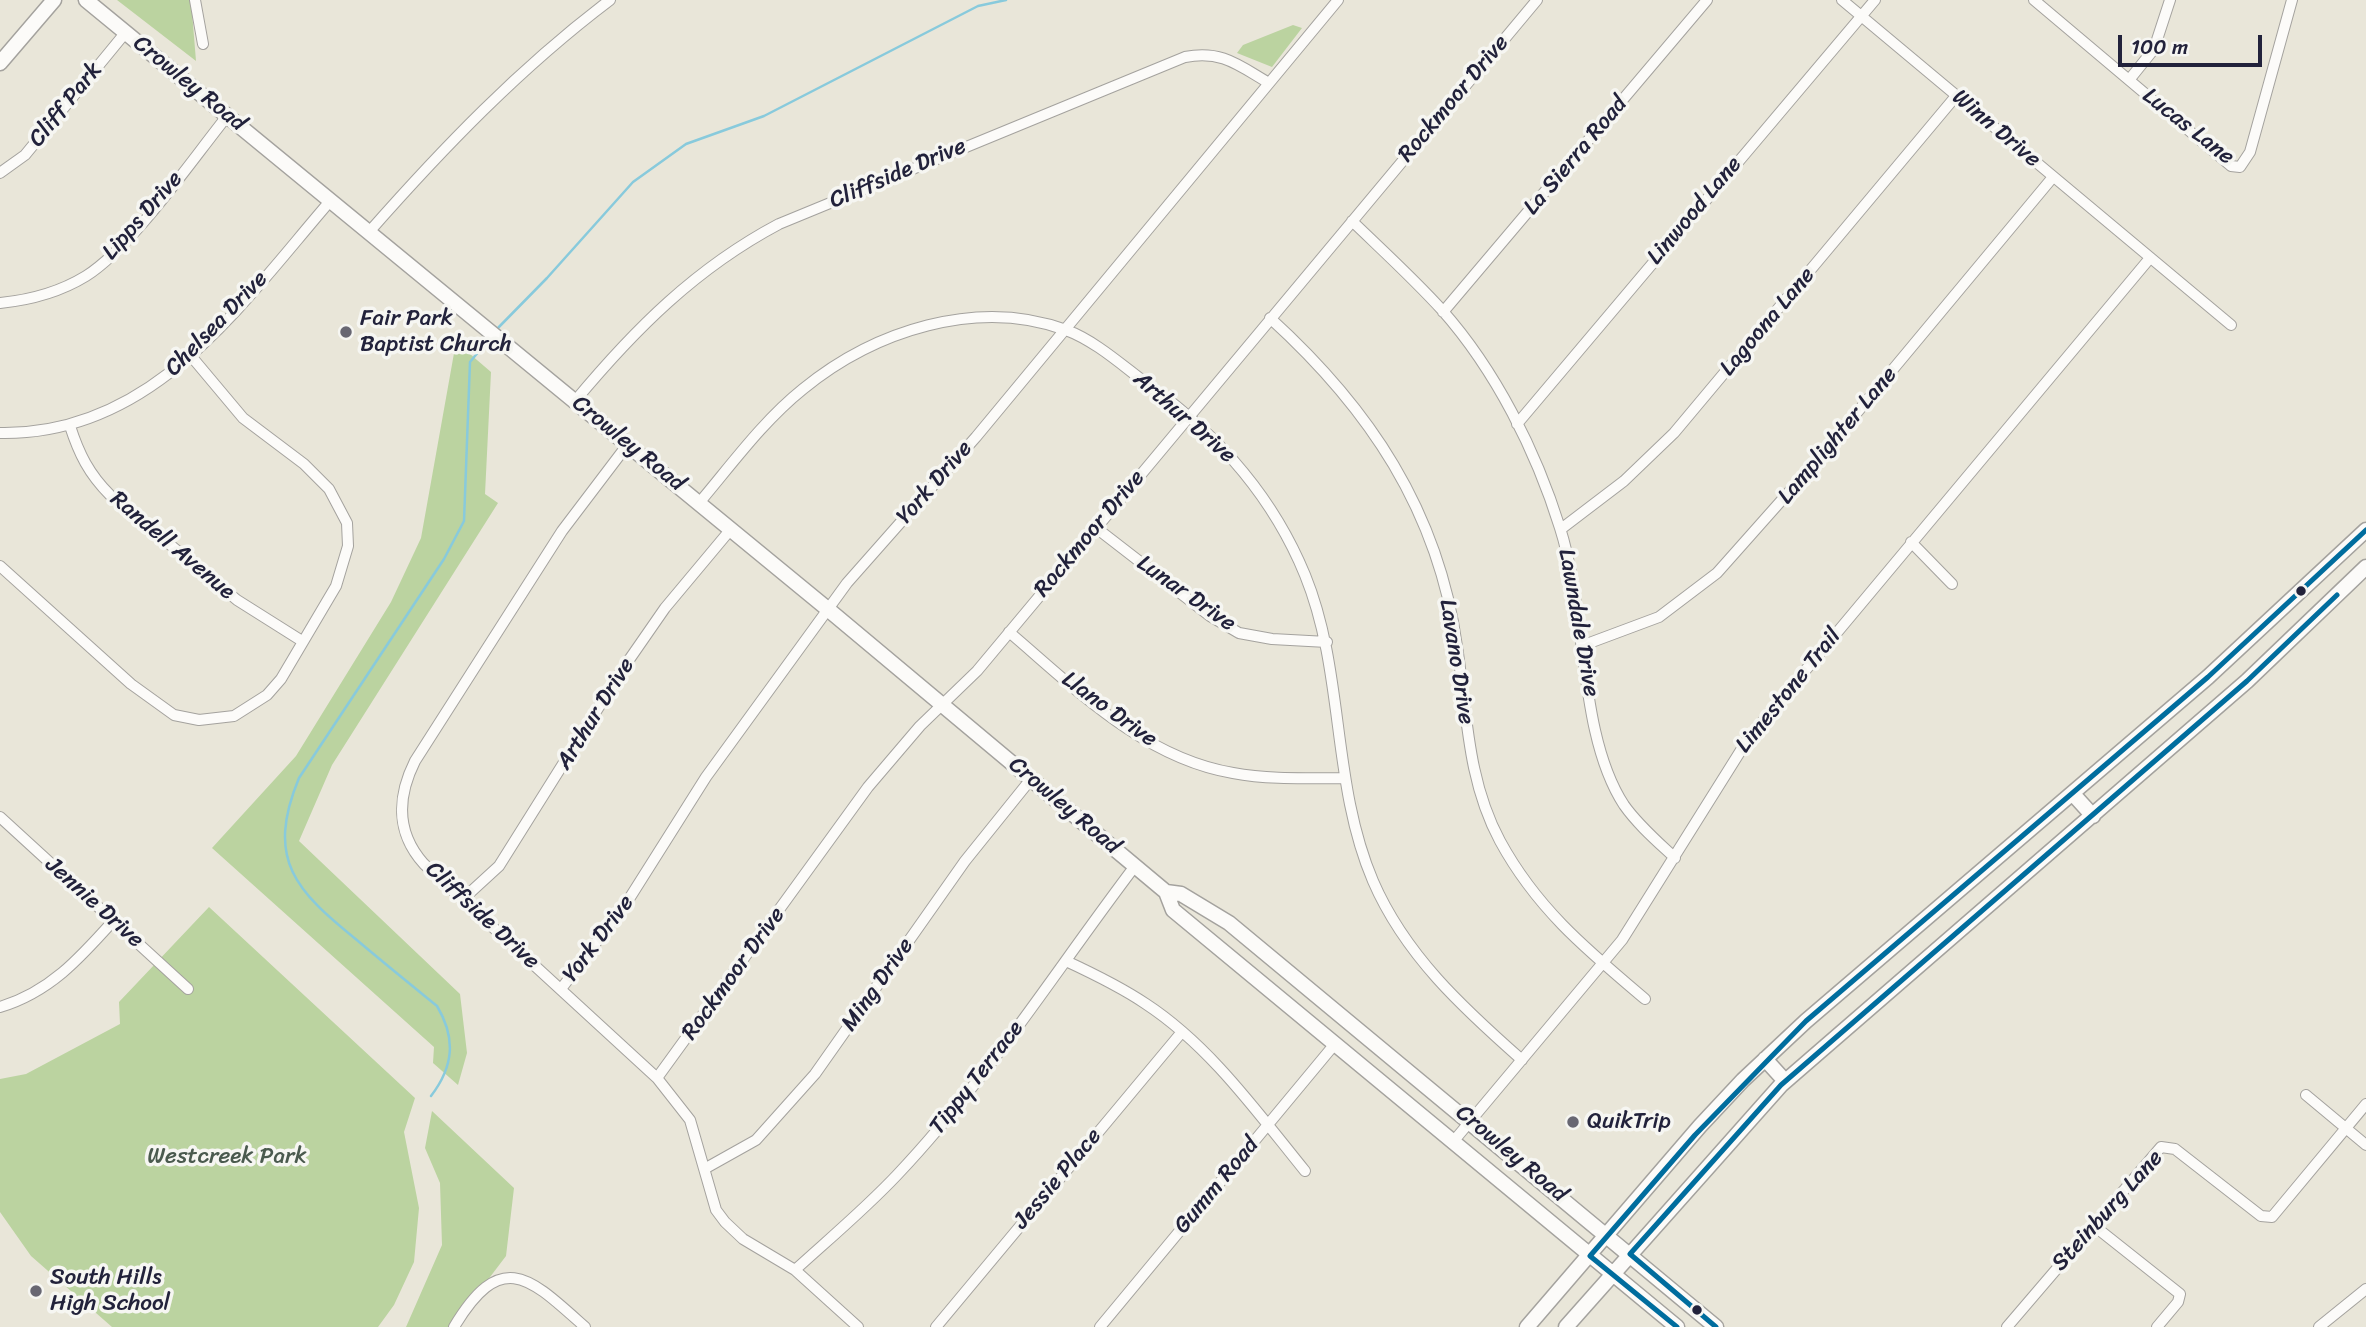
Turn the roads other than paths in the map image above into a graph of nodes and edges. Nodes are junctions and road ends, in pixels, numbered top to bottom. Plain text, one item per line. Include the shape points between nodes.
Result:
1 (54, 0) edge
2 (86, 0) edge
3 (195, 0) edge
4 (610, 0) edge
5 (1338, 0) edge
6 (1537, 0) edge
7 (1707, 0) edge
8 (1842, 0) edge
9 (1875, 0) edge
10 (2034, 0) edge
11 (2170, 0) edge
12 (2292, 0) edge
13 (1862, 16) junction
14 (126, 32) junction
15 (203, 44) dead end
16 (0, 63) edge
17 (2129, 80) junction
18 (1269, 83) junction
19 (1956, 96) junction
20 (228, 116) junction
21 (0, 173) edge
22 (2053, 177) junction
23 (331, 201) junction
24 (1352, 221) junction
25 (369, 232) junction
26 (2150, 258) junction
27 (0, 303) edge
28 (1443, 312) junction
29 (1270, 318) junction
30 (2231, 325) dead end
31 (1064, 330) junction
32 (191, 356) junction
33 (575, 401) junction
34 (1187, 416) junction
35 (1517, 424) junction
36 (70, 426) junction
37 (0, 433) edge
38 (628, 444) junction
39 (699, 503) junction
40 (1095, 527) junction
41 (731, 529) junction
42 (1561, 529) junction
43 (2366, 530) edge
44 (1911, 542) junction
45 (0, 566) edge
46 (2366, 567) edge
47 (1952, 584) dead end
48 (830, 611) junction
49 (1009, 632) junction
50 (302, 641) junction
51 (1327, 642) junction
52 (1584, 645) junction
53 (943, 705) junction
54 (1345, 778) junction
55 (1031, 779) junction
56 (2073, 794) junction
57 (0, 817) edge
58 (2093, 817) junction
59 (1675, 858) junction
60 (1135, 866) junction
61 (1166, 892) junction
62 (463, 899) junction
63 (114, 920) junction
64 (1066, 961) junction
65 (1604, 964) junction
66 (188, 989) dead end
67 (561, 989) junction
68 (1645, 999) dead end
69 (0, 1007) edge
70 (1181, 1033) junction
71 (1334, 1045) junction
72 (1765, 1059) junction
73 (1522, 1060) junction
74 (657, 1078) junction
75 (1785, 1081) junction
76 (2306, 1095) dead end
77 (2366, 1104) edge
78 (1471, 1121) junction
79 (1268, 1125) junction
80 (2346, 1129) junction
81 (1452, 1143) junction
82 (2366, 1145) edge
83 (705, 1168) junction
84 (1305, 1171) dead end
85 (2093, 1225) junction
86 (1607, 1235) junction
87 (1630, 1254) junction
88 (1590, 1256) junction
89 (795, 1270) junction
90 (1612, 1274) junction
91 (2366, 1289) edge
92 (2356, 1298) junction
93 (2366, 1307) edge
94 (454, 1327) edge
95 (585, 1327) edge
96 (858, 1327) edge
97 (936, 1327) edge
98 (1100, 1327) edge
99 (1527, 1327) edge
100 (1566, 1327) edge
101 (1677, 1327) edge
102 (1716, 1327) edge
103 (2007, 1327) edge
104 (2157, 1327) edge
105 (2319, 1327) edge

1 - 16 main road
2 - 14 main road, Crowley Road
3 - 15 street
4 - 25 street via 503,89
5 - 18 street, York Drive
6 - 24 street, Rockmoor Drive
7 - 28 street, La Sierra Road
8 - 13 street, Winn Drive
9 - 13 street, Linwood Lane
10 - 17 street, Lucas Lane
11 - 17 street via 2154,49
12 - 17 street, Lucas Lane via 2250,152 2240,167 2231,166
13 - 19 street, Winn Drive
13 - 35 street, Linwood Lane
14 - 20 main road, Crowley Road
14 - 21 street, Cliff Park via 25,155
18 - 31 street, York Drive
18 - 33 street, Cliffside Drive via 1208,53 1185,57 779,224 724,255 674,294
19 - 22 street, Winn Drive
19 - 42 street, Lagoona Lane via 1674,433 1624,481
20 - 23 main road, Crowley Road
20 - 27 street, Lipps Drive via 107,260 70,285 22,301
22 - 26 street, Winn Drive
22 - 52 street, Lamplighter Lane via 1717,573 1659,617
23 - 25 main road, Crowley Road
23 - 32 street, Chelsea Drive
24 - 28 street, Lawndale Drive
24 - 29 street, Rockmoor Drive
25 - 33 main road, Crowley Road
26 - 30 street, Winn Drive
26 - 44 street, Limestone Trail
28 - 35 street, Lawndale Drive via 1475,354
29 - 34 street, Rockmoor Drive
29 - 65 street, Lavano Drive via 1355,405 1414,500 1433,545 1448,600 1478,788 1499,839 1524,882 1554,919
31 - 34 street, Arthur Drive via 1094,346
31 - 39 street, Arthur Drive via 1005,317 972,318 926,326 869,346 788,402
31 - 48 street, York Drive via 847,583
32 - 36 street, Chelsea Drive via 129,402
32 - 50 street via 243,418 329,489 347,523 348,546 339,578
33 - 38 main road, Crowley Road
34 - 40 street, Rockmoor Drive
34 - 51 street, Arthur Drive via 1237,463 1268,503 1304,573
35 - 42 street, Lawndale Drive
36 - 37 street, Chelsea Drive
36 - 50 street, Randell Avenue via 80,456 110,495 237,600
38 - 39 main road, Crowley Road
38 - 62 street, Cliffside Drive via 562,531 407,776 401,814 409,843
39 - 41 main road, Crowley Road
40 - 49 street, Rockmoor Drive
40 - 51 street, Lunar Drive via 1210,616 1239,633
41 - 48 main road, Crowley Road
41 - 62 street, Arthur Drive via 651,629 499,866
42 - 52 street, Lawndale Drive
43 - 56 main road
44 - 47 street
44 - 59 street, Limestone Trail via 1748,739
45 - 50 street via 131,684 174,715 199,720 234,716 267,695
46 - 58 main road via 2247,681
48 - 53 main road, Crowley Road
48 - 67 street, York Drive via 740,729 629,899
49 - 53 street, Rockmoor Drive
49 - 54 street, Llano Drive via 1117,722 1160,749 1231,773
51 - 54 street, Arthur Drive
52 - 59 street, Lawndale Drive via 1596,739 1608,772 1625,805
53 - 55 main road, Crowley Road
53 - 74 street, Rockmoor Drive via 868,787
54 - 73 street, Arthur Drive via 1373,880 1409,943 1451,997
55 - 60 main road, Crowley Road
55 - 83 street, Ming Drive via 965,861 815,1074 756,1140
56 - 58 main road
56 - 72 main road
57 - 63 street, Jennie Drive
58 - 75 main road
59 - 65 street, Limestone Trail
60 - 61 main road, Crowley Road
60 - 64 street, Tippy Terrace
61 - 71 main road, Crowley Road via 1173,910
61 - 78 main road, Crowley Road via 1181,894 1229,923
62 - 67 street, Cliffside Drive
63 - 66 street, Jennie Drive
63 - 69 street via 58,978
64 - 70 street via 1148,1005
64 - 89 street, Tippy Terrace via 1004,1047 898,1175
65 - 68 street, Lavano Drive
65 - 73 street, Limestone Trail
67 - 74 street, Cliffside Drive
70 - 79 street
70 - 97 street, Jessie Place
71 - 79 street, Gumm Road
71 - 81 main road, Crowley Road
72 - 75 main road
72 - 86 main road via 1700,1126
73 - 78 street, Limestone Trail
74 - 83 street, Cliffside Drive via 690,1120
75 - 87 main road
76 - 80 street
77 - 80 street, Steinburg Lane
78 - 81 street, Limestone Trail
78 - 86 main road, Crowley Road
79 - 84 street
79 - 98 street, Gumm Road
80 - 82 street
80 - 85 street, Steinburg Lane via 2272,1217 2261,1216 2165,1145
81 - 88 main road, Crowley Road
83 - 89 street, Cliffside Drive via 716,1210 724,1222 743,1240
85 - 103 street, Steinburg Lane
85 - 104 street via 2180,1294
86 - 87 main road, Crowley Road
86 - 88 main road
87 - 90 main road
87 - 102 main road, Crowley Road
88 - 90 main road, Crowley Road
88 - 99 main road
89 - 96 street, Cliffside Drive
90 - 100 main road
90 - 101 main road, Crowley Road
91 - 92 street
92 - 93 street
92 - 105 street
94 - 95 street via 490,1284 506,1278 539,1286

